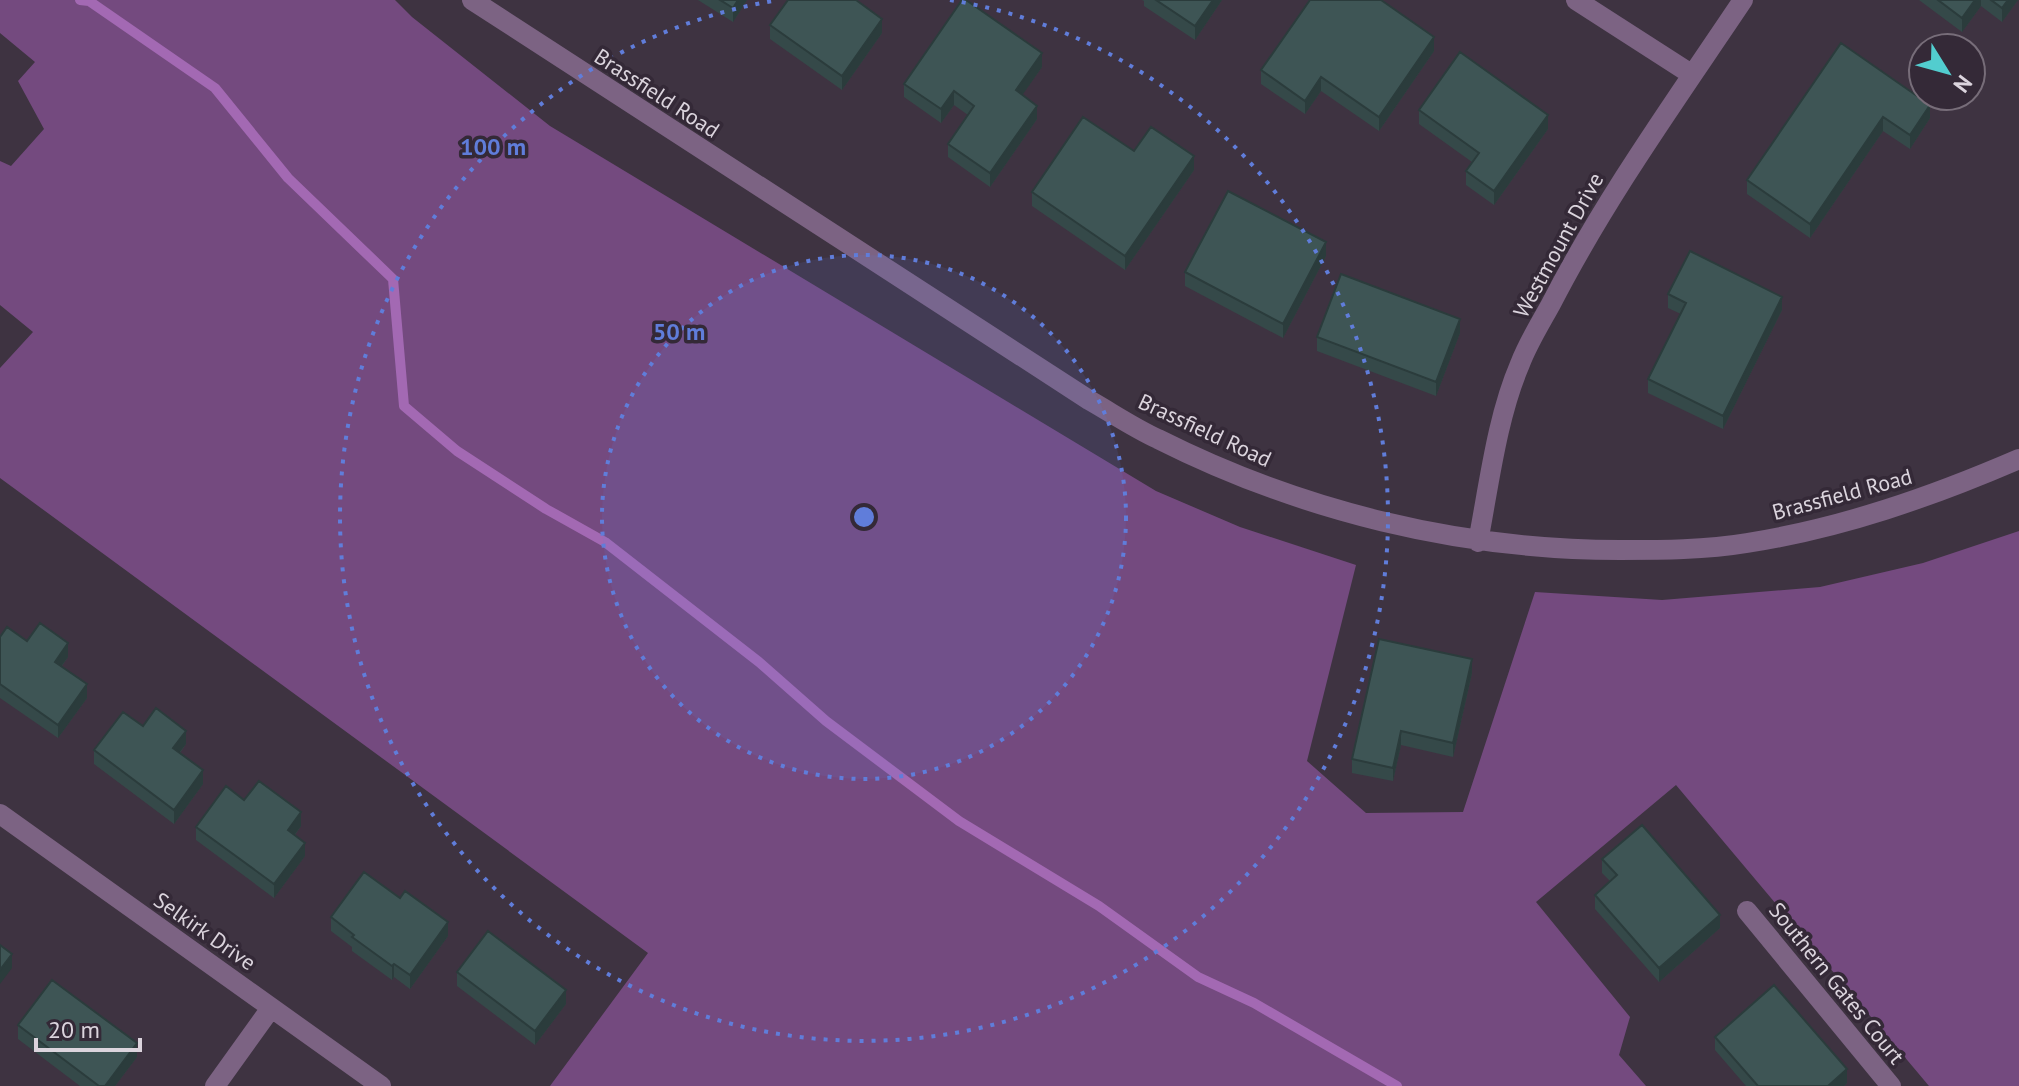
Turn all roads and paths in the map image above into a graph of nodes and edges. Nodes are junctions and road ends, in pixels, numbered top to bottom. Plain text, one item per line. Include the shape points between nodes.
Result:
1 (472, 0) edge
2 (1576, 0) edge
3 (1743, 0) edge
4 (1691, 74) junction
5 (2019, 459) edge
6 (1478, 542) junction
7 (0, 814) edge
8 (1747, 911) dead end
9 (271, 1008) junction
10 (215, 1086) edge
11 (381, 1086) edge
12 (1891, 1086) edge

1 - 6 street, Brassfield Road via 998,343 1157,439 1328,506
2 - 4 street
3 - 4 street, Westmount Drive
4 - 6 street, Westmount Drive via 1573,260 1519,365 1496,446
5 - 6 street, Brassfield Road via 1945,491 1848,522 1746,543 1578,550
7 - 9 street, Selkirk Drive
8 - 12 street, Southern Gates Court
9 - 10 street
9 - 11 street, Selkirk Drive

